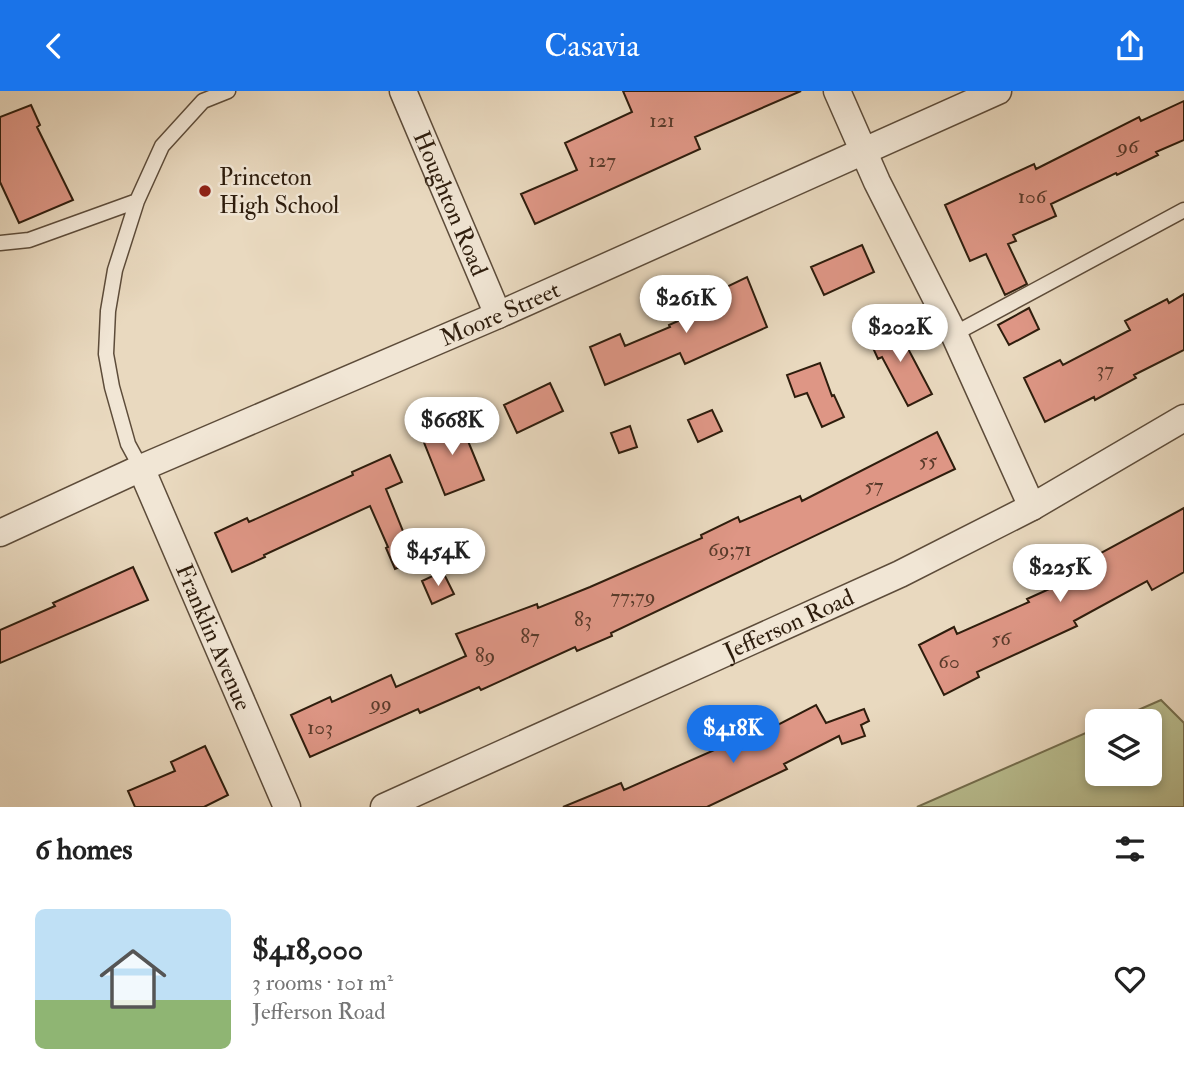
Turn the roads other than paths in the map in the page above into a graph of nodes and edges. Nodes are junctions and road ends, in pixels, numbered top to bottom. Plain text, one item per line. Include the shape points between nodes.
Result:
1 (228, 91) edge
2 (403, 91) edge
3 (837, 91) edge
4 (998, 91) edge
5 (863, 152) junction
6 (137, 201) junction
7 (1184, 210) edge
8 (0, 243) edge
9 (498, 315) junction
10 (954, 334) junction
11 (1184, 418) edge
12 (141, 468) junction
13 (1032, 507) junction
14 (0, 533) edge
15 (287, 807) edge
16 (384, 807) edge

1 - 6 lane via 203,101 162,146
2 - 9 street, Houghton Road
3 - 5 street
4 - 5 street, Moore Street
5 - 9 street, Moore Street
5 - 10 street
6 - 8 lane via 29,240
6 - 12 lane via 115,270 106,354 128,445
7 - 10 lane
9 - 12 street, Moore Street
10 - 13 street
11 - 13 street, Jefferson Road
12 - 14 street, Moore Street
12 - 15 street, Franklin Avenue
13 - 16 street, Jefferson Road via 900,574

